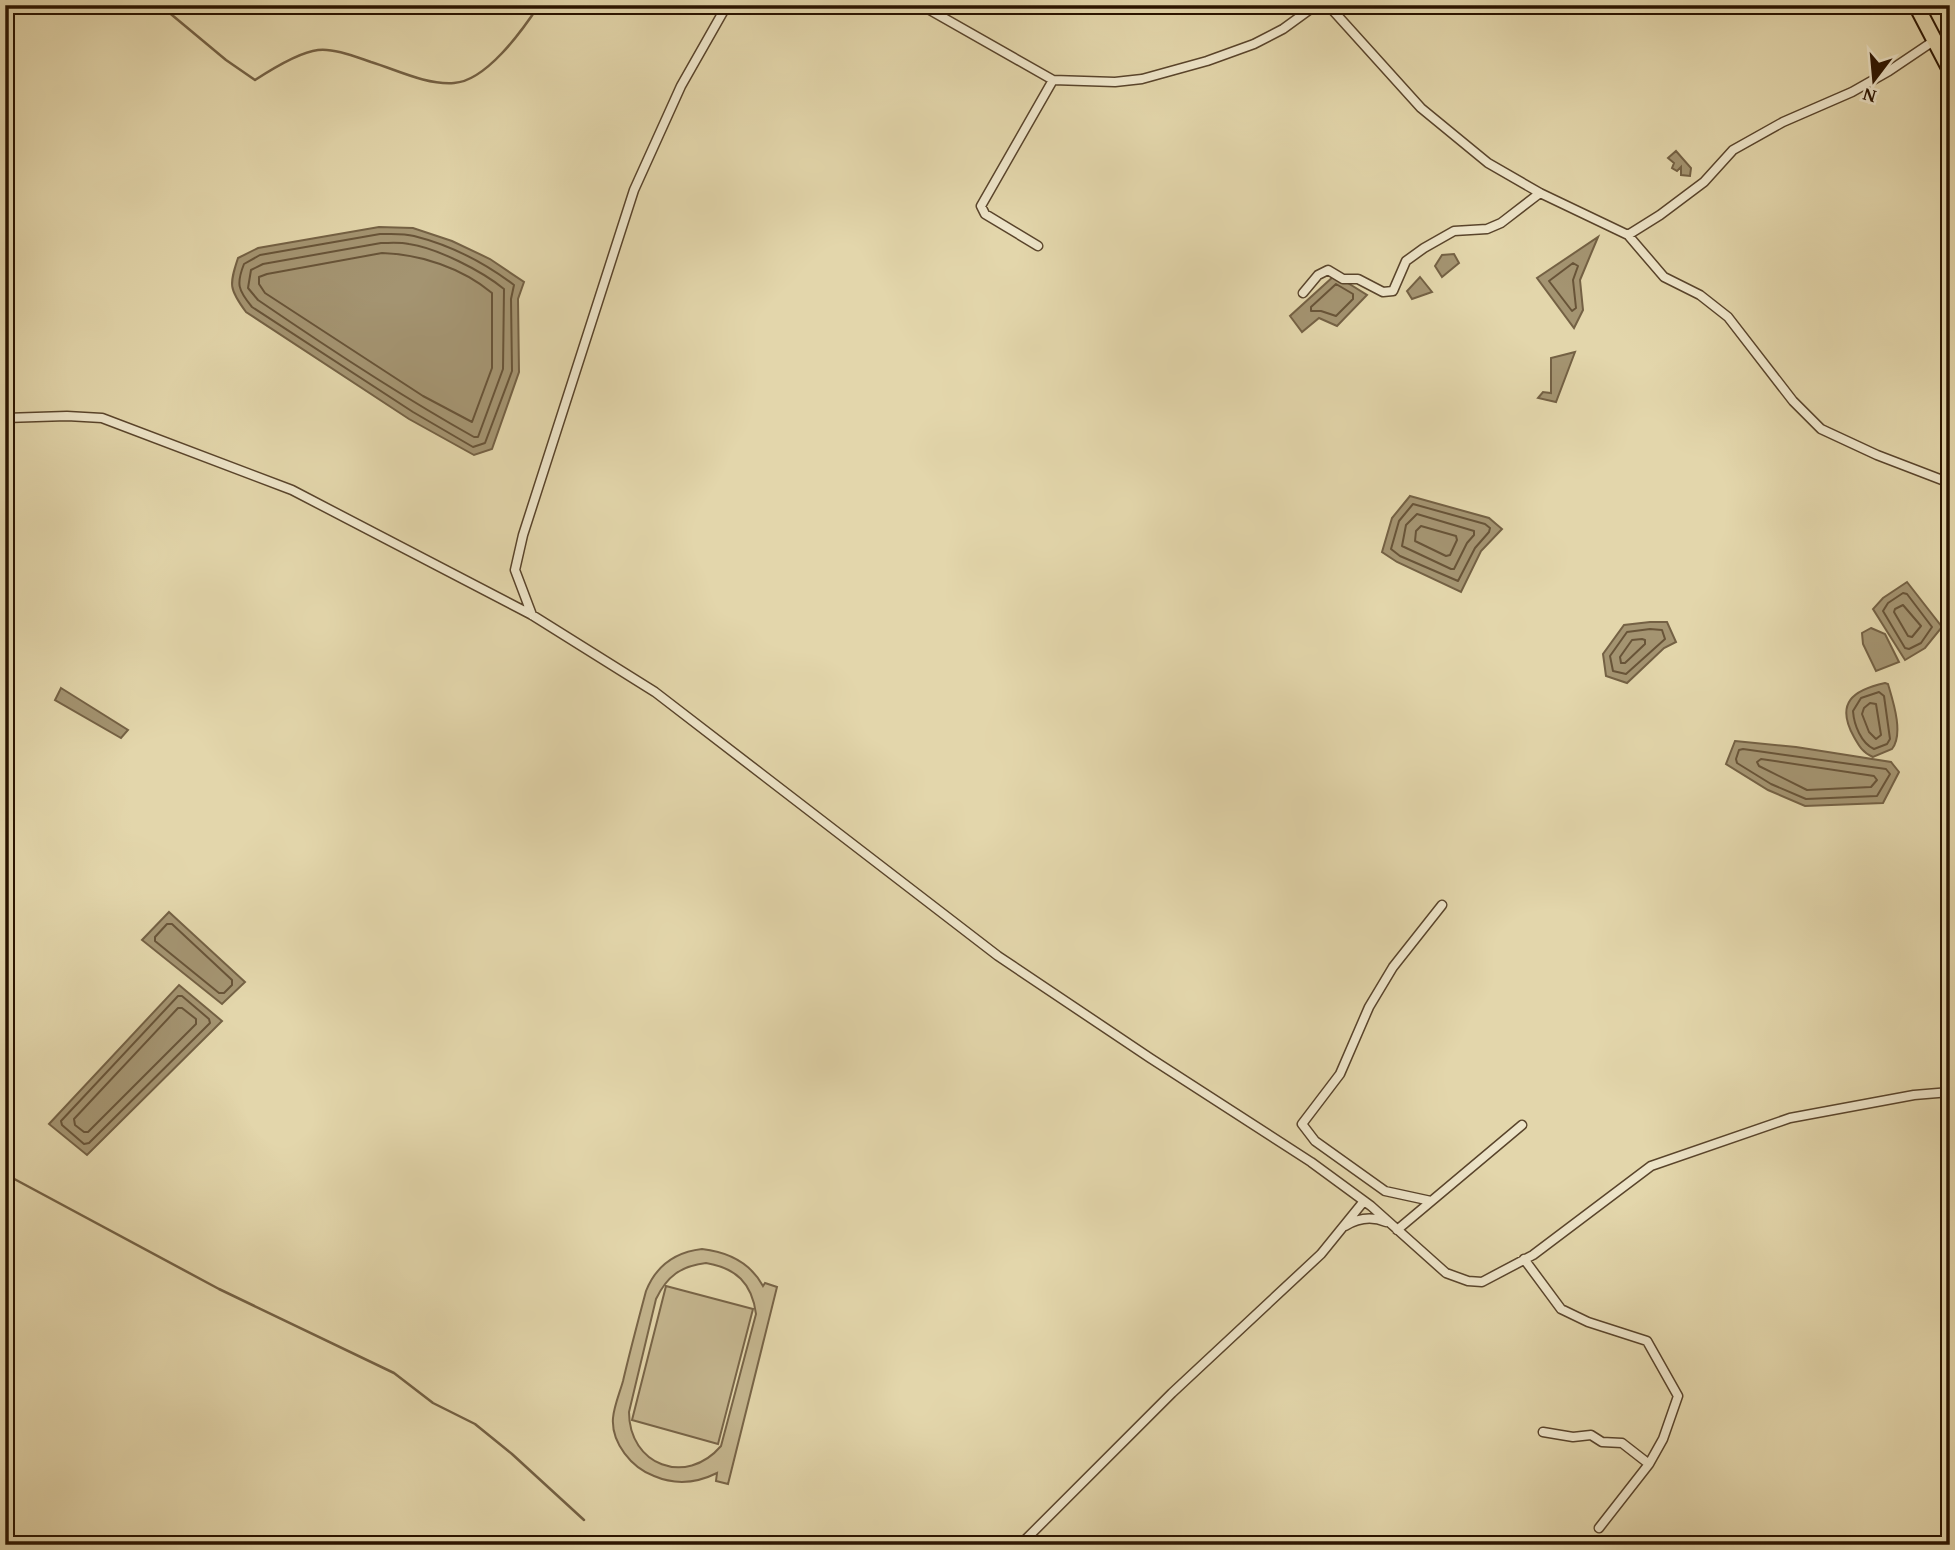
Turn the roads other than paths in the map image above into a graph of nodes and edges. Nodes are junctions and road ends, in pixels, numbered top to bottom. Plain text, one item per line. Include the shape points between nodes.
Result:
1 (727, 5) edge
2 (921, 5) edge
3 (1316, 5) edge
4 (1328, 5) edge
5 (1916, 5) edge
6 (1934, 40) junction
7 (1950, 70) edge
8 (1053, 80) junction
9 (1540, 193) junction
10 (1628, 235) junction
11 (1038, 246) dead end
12 (1303, 293) dead end
13 (5, 418) edge
14 (1950, 483) edge
15 (533, 615) junction
16 (1442, 905) dead end
17 (1950, 1092) edge
18 (1522, 1125) dead end
19 (1364, 1201) junction
20 (1431, 1202) junction
21 (1394, 1227) junction
22 (1339, 1231) junction
23 (1524, 1259) junction
24 (1544, 1432) dead end
25 (1649, 1464) junction
26 (1599, 1528) dead end
27 (1020, 1545) edge

1 - 15 street via 681,86 634,190 527,522 515,570
2 - 8 street
3 - 8 street via 1283,29 1207,61 1142,79
4 - 9 street via 1421,108 1489,163
5 - 6 highway
6 - 7 highway
6 - 10 street via 1852,92 1733,150 1704,181
8 - 11 street via 981,206 985,214
9 - 10 street
9 - 12 street via 1501,223 1487,229 1454,231 1424,248 1406,261 1394,291 1383,292 1328,270
10 - 14 street via 1664,277 1700,295 1727,317 1821,429
13 - 15 street via 103,418 292,490
15 - 19 street via 654,692 998,956
16 - 20 street via 1393,967 1369,1007 1340,1074 1302,1124 1315,1141 1385,1191
17 - 23 street via 1790,1118 1651,1166
18 - 20 street
19 - 21 street
19 - 22 street
20 - 21 street
21 - 22 street via 1370,1218
21 - 23 street via 1446,1273 1468,1281 1482,1282
22 - 27 street via 1321,1254 1172,1393
23 - 25 street via 1561,1309 1647,1341 1678,1396
24 - 25 street via 1591,1435 1602,1442 1622,1443
25 - 26 street

